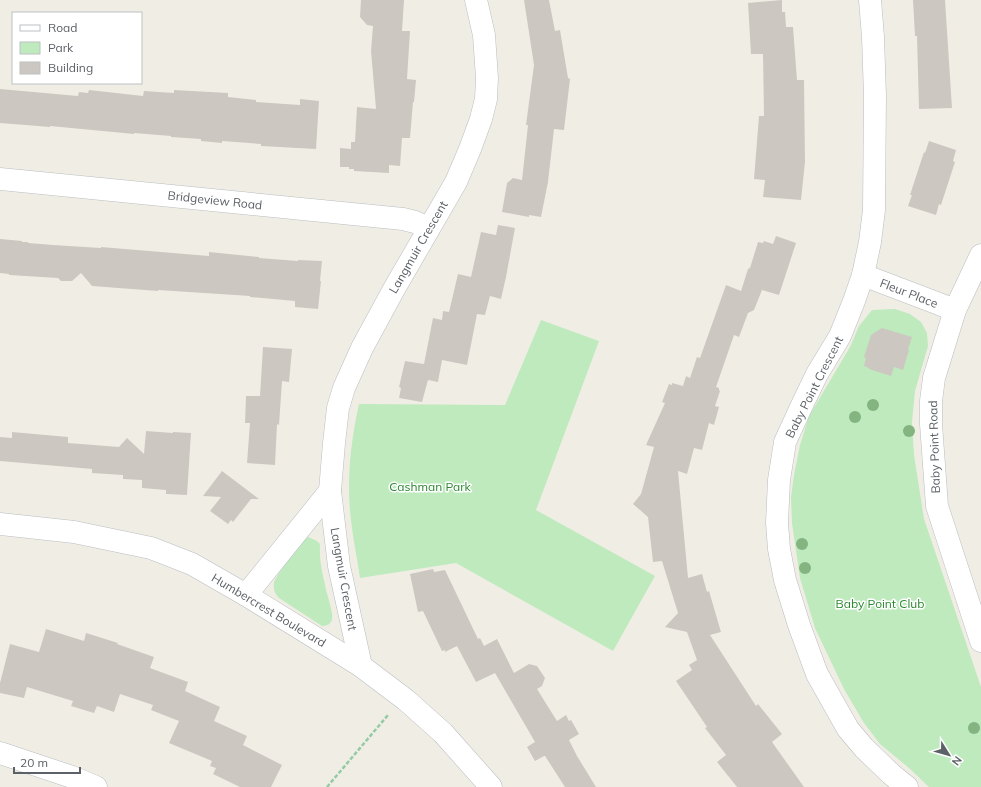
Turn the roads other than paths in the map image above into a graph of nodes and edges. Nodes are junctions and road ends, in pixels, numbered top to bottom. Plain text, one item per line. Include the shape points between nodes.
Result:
1 (476, 0) edge
2 (870, 0) edge
3 (0, 179) edge
4 (429, 228) junction
5 (981, 255) edge
6 (863, 275) junction
7 (955, 310) junction
8 (330, 491) junction
9 (0, 524) edge
10 (246, 595) junction
11 (981, 641) edge
12 (361, 666) junction
13 (0, 753) edge
14 (96, 787) edge
15 (491, 787) edge
16 (907, 787) edge

1 - 4 street, Langmuir Crescent via 484,35 487,78 482,119 456,182
2 - 6 street, Baby Point Crescent via 874,88 874,210
3 - 4 street, Bridgeview Road via 403,218
4 - 8 street, Langmuir Crescent via 362,348 344,388 338,408
5 - 7 street, Baby Point Road
6 - 7 street, Fleur Place
6 - 16 street, Baby Point Crescent via 840,336 817,374 785,442 779,480 779,549 785,580 817,674 848,729 864,748
7 - 11 street, Baby Point Road via 934,378 931,401 937,506
8 - 10 street
8 - 12 street, Langmuir Crescent via 339,566
9 - 10 street, Humbercrest Boulevard via 74,532 151,548 192,564
10 - 12 street, Humbercrest Boulevard
12 - 15 street, Humbercrest Boulevard via 406,700 443,733
13 - 14 street

